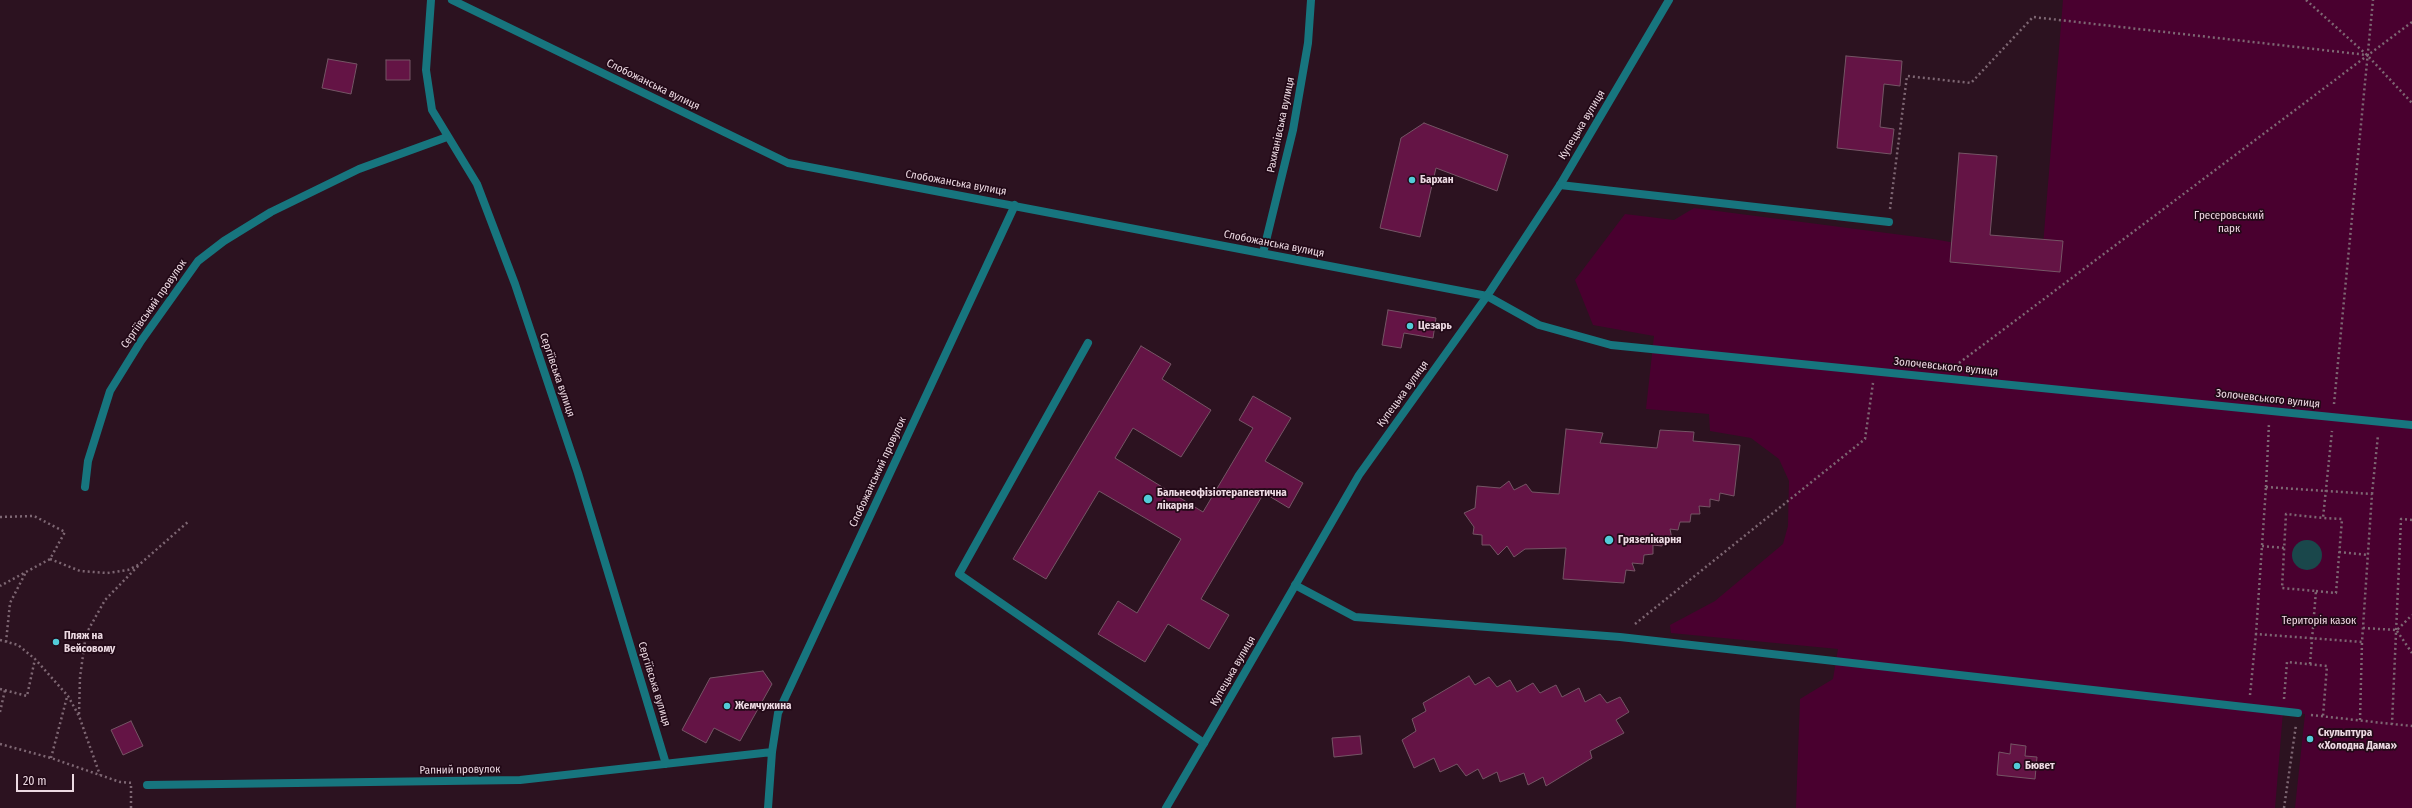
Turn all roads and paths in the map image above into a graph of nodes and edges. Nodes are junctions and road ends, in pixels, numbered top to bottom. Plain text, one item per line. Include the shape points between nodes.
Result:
1 (431, 0) edge
2 (452, 0) edge
3 (1311, 0) edge
4 (1670, 0) edge
5 (2306, 0) edge
6 (2372, 0) edge
7 (2412, 22) edge
8 (2367, 55) junction
9 (2412, 103) edge
10 (447, 137) junction
11 (1560, 185) junction
12 (1015, 205) junction
13 (1889, 222) joint
14 (1263, 253) junction
15 (1487, 296) junction
16 (1088, 343) dead end
17 (1874, 371) junction
18 (1940, 378) junction
19 (2269, 410) junction
20 (2333, 417) junction
21 (2380, 422) junction
22 (2412, 425) edge
23 (85, 487) dead end
24 (2266, 487) junction
25 (2326, 491) junction
26 (2372, 494) junction
27 (0, 517) edge
28 (2323, 518) junction
29 (2412, 520) edge
30 (189, 521) dead end
31 (2262, 546) junction
32 (2284, 548) junction
33 (2339, 552) junction
34 (2368, 555) junction
35 (50, 559) junction
36 (140, 564) junction
37 (26, 572) junction
38 (0, 586) edge
39 (1295, 586) junction
40 (2316, 591) junction
41 (2412, 615) edge
42 (2363, 628) junction
43 (2396, 630) junction
44 (2256, 634) junction
45 (1620, 637) junction
46 (2312, 638) junction
47 (0, 640) edge
48 (6, 642) junction
49 (2362, 642) junction
50 (2412, 653) edge
51 (35, 659) junction
52 (2310, 664) junction
53 (0, 689) edge
54 (5, 690) junction
55 (68, 696) junction
56 (2248, 708) junction
57 (0, 712) edge
58 (2283, 712) junction
59 (2298, 713) junction
60 (80, 716) junction
61 (2323, 716) junction
62 (2360, 720) junction
63 (2392, 724) junction
64 (2412, 726) edge
65 (1204, 743) junction
66 (0, 744) edge
67 (772, 752) junction
68 (51, 758) junction
69 (666, 764) junction
70 (100, 775) junction
71 (131, 783) junction
72 (147, 785) joint
73 (131, 808) edge
74 (768, 808) edge
75 (1166, 808) edge
76 (2284, 808) edge

1 - 10 street, Сергіївська вулиця via 426,70 432,110
2 - 12 street, Слобожанська вулиця via 788,163
3 - 14 street, Рахманівська вулиця via 1308,44 1294,130
4 - 11 street, Купецька вулиця
5 - 8 path
6 - 8 path
7 - 8 path
8 - 9 path
8 - 13 path via 2033,17 1971,83 1907,76
8 - 18 path
8 - 20 path
10 - 23 street, Сергіївський провулок via 359,169 271,212 224,241 198,261 141,341 110,391 89,455
10 - 69 street, Сергіївська вулиця via 477,184 514,284 578,473
11 - 13 street
11 - 15 street, Купецька вулиця
12 - 14 street, Слобожанська вулиця
12 - 67 street, Слобожанський провулок via 778,713
14 - 15 street, Слобожанська вулиця
15 - 17 street, Золочевського вулиця via 1539,325 1611,345
15 - 39 street, Купецька вулиця via 1358,475
16 - 65 street via 959,574
17 - 18 street, Золочевського вулиця
17 - 45 path via 1865,439
18 - 19 street, Золочевського вулиця
19 - 20 street, Золочевського вулиця
19 - 24 path
20 - 21 street, Золочевського вулиця
20 - 25 path
21 - 22 street, Золочевського вулиця
21 - 26 path
24 - 25 path
24 - 31 path
25 - 26 path
25 - 28 path
26 - 34 path
27 - 35 path via 34,516 65,532
28 - 32 path via 2286,514
28 - 33 path via 2342,519
29 - 43 path via 2401,519
30 - 36 path
31 - 32 path
31 - 44 path
32 - 40 path via 2282,588
33 - 34 path
33 - 40 path via 2336,593
34 - 42 path
35 - 36 path via 80,572 107,573 128,570
35 - 37 path
36 - 60 path via 105,600 86,634 80,677
37 - 38 path
37 - 48 path via 10,603
39 - 45 street via 1356,617
39 - 65 street, Купецька вулиця
40 - 46 path
41 - 43 path
42 - 43 path
42 - 49 path
43 - 50 path
43 - 63 path
44 - 46 path
44 - 56 path
45 - 56 street
46 - 49 path
46 - 52 path
47 - 48 path
48 - 51 path via 18,645
49 - 62 path
51 - 54 path via 27,696
51 - 55 path
52 - 58 path via 2287,662
52 - 61 path via 2327,666
53 - 54 path
54 - 57 path
55 - 60 path
55 - 68 path
56 - 58 street
58 - 59 street
59 - 61 path
59 - 76 path
60 - 70 path
61 - 62 path
62 - 63 path
63 - 64 path
65 - 75 street, Купецька вулиця
66 - 68 path
67 - 69 street, Рапний провулок
67 - 74 street
68 - 70 path
69 - 72 street, Рапний провулок via 520,780
70 - 71 path
71 - 72 path
71 - 73 path

